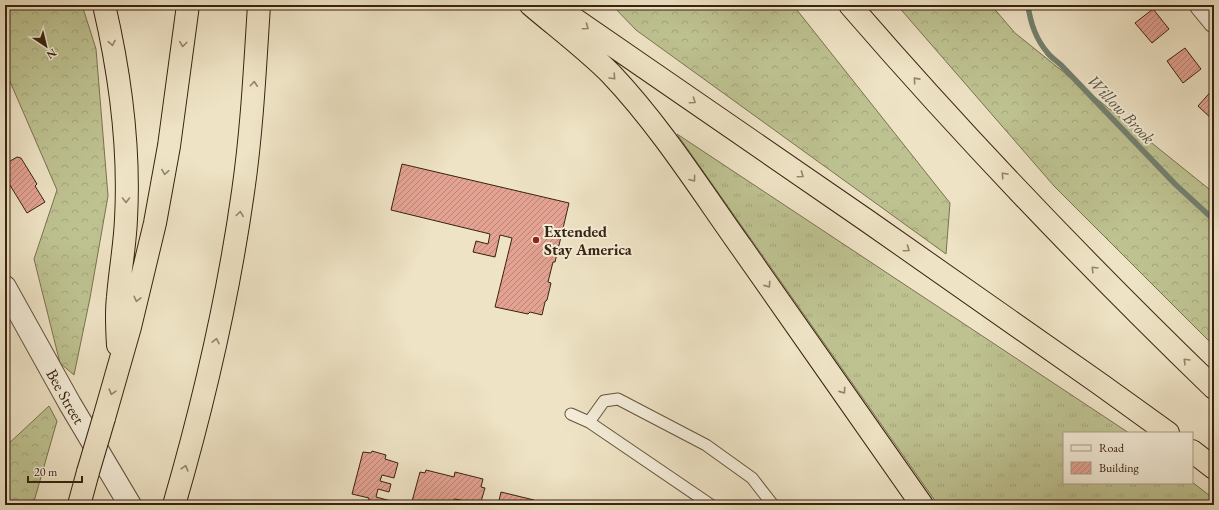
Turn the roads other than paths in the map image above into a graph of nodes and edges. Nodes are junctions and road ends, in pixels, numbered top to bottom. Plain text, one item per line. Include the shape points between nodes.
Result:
1 (104, 5) edge
2 (188, 5) edge
3 (259, 5) edge
4 (272, 5) edge
5 (531, 5) edge
6 (554, 5) edge
7 (850, 5) edge
8 (1200, 5) edge
9 (1214, 22) edge
10 (256, 49) junction
11 (5, 287) edge
12 (119, 365) junction
13 (1214, 388) edge
14 (570, 414) dead end
15 (589, 422) junction
16 (1167, 432) edge
17 (1193, 452) edge
18 (1214, 468) edge
19 (79, 505) edge
20 (130, 505) edge
21 (174, 505) edge
22 (711, 505) edge
23 (773, 505) edge
24 (922, 505) edge

1 -> 12 highway via 117,72 126,156 126,217 117,307
2 -> 12 highway via 161,196
3 - 10 highway
4 - 10 highway
5 -> 24 highway via 600,63 651,122
6 -> 16 highway via 866,220
13 -> 7 highway via 1032,206
8 - 9 street
21 -> 10 highway via 204,397 233,256 246,164
11 - 20 street, Bee Street
12 -> 19 highway, bridge
14 - 15 lane
15 - 22 lane
15 - 23 lane via 604,401 618,399 706,445 752,478
17 - 18 highway

